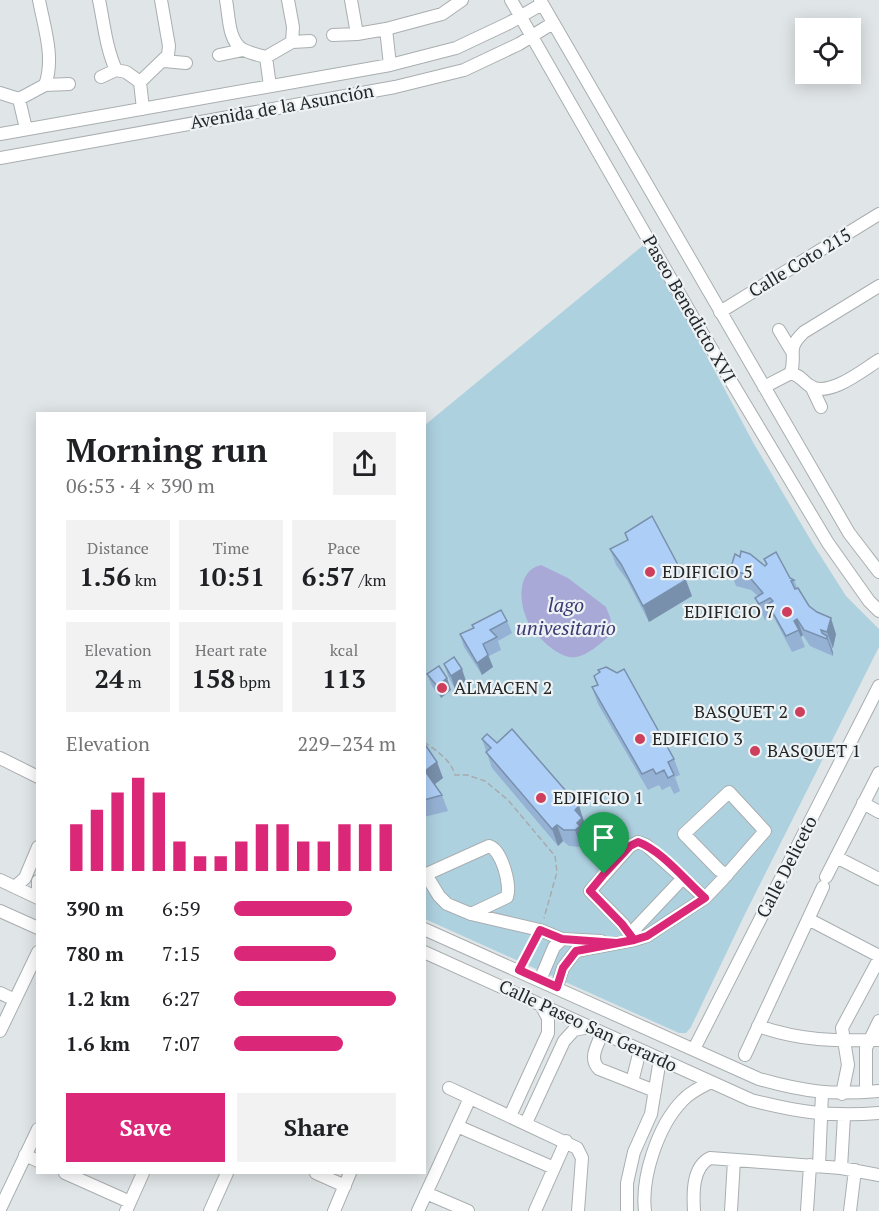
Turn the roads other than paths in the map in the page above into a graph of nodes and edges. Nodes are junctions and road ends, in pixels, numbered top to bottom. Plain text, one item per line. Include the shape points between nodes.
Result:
1 (39, 0) edge
2 (99, 0) edge
3 (161, 0) edge
4 (226, 0) edge
5 (288, 0) edge
6 (351, 0) edge
7 (462, 0) edge
8 (511, 0) edge
9 (541, 2) edge
10 (519, 16) junction
11 (553, 23) junction
12 (386, 29) junction
13 (357, 34) junction
14 (333, 35) dead end
15 (532, 37) junction
16 (310, 41) dead end
17 (292, 42) junction
18 (243, 50) junction
19 (219, 55) dead end
20 (266, 57) junction
21 (164, 61) junction
22 (186, 63) dead end
23 (390, 64) junction
24 (116, 70) junction
25 (101, 77) dead end
26 (140, 82) junction
27 (69, 84) dead end
28 (45, 85) junction
29 (270, 86) junction
30 (0, 93) edge
31 (19, 99) junction
32 (143, 108) junction
33 (26, 129) junction
34 (0, 134) edge
35 (0, 158) edge
36 (879, 214) edge
37 (879, 286) edge
38 (720, 312) junction
39 (779, 330) dead end
40 (791, 350) junction
41 (879, 360) edge
42 (791, 373) junction
43 (811, 386) junction
44 (764, 387) junction
45 (821, 407) dead end
46 (879, 572) edge
47 (879, 611) edge
48 (879, 686) edge
49 (0, 758) edge
50 (879, 772) edge
51 (36, 776) edge
52 (863, 803) junction
53 (879, 812) edge
54 (36, 852) edge
55 (836, 857) junction
56 (727, 875) junction
57 (683, 878) junction
58 (0, 879) edge
59 (879, 879) edge
60 (15, 886) junction
61 (36, 895) edge
62 (705, 898) junction
63 (0, 911) edge
64 (471, 914) junction
65 (808, 919) junction
66 (36, 927) edge
67 (426, 930) edge
68 (632, 937) junction
69 (562, 939) junction
70 (617, 943) junction
71 (426, 953) edge
72 (36, 956) edge
73 (571, 956) junction
74 (879, 958) edge
75 (540, 980) junction
76 (557, 987) junction
77 (0, 993) edge
78 (15, 1000) junction
79 (541, 1005) junction
80 (879, 1021) edge
81 (1, 1026) edge
82 (758, 1026) junction
83 (589, 1027) junction
84 (602, 1033) junction
85 (874, 1040) edge
86 (843, 1041) junction
87 (694, 1049) junction
88 (640, 1050) junction
89 (744, 1055) dead end
90 (660, 1059) junction
91 (759, 1079) junction
92 (632, 1082) junction
93 (709, 1083) junction
94 (449, 1088) dead end
95 (655, 1091) junction
96 (879, 1091) edge
97 (866, 1092) junction
98 (822, 1093) junction
99 (842, 1094) junction
100 (470, 1098) junction
101 (751, 1100) junction
102 (879, 1113) edge
103 (822, 1114) junction
104 (510, 1116) junction
105 (844, 1116) junction
106 (526, 1123) junction
107 (457, 1126) junction
108 (36, 1133) edge
109 (566, 1141) junction
110 (25, 1155) junction
111 (36, 1160) edge
112 (734, 1160) junction
113 (815, 1165) junction
114 (554, 1167) junction
115 (841, 1168) junction
116 (855, 1170) junction
117 (67, 1174) edge
118 (142, 1174) edge
119 (227, 1174) edge
120 (318, 1174) edge
121 (350, 1174) edge
122 (879, 1174) edge
123 (345, 1186) junction
124 (426, 1193) junction
125 (128, 1207) edge
126 (0, 1209) edge
127 (214, 1210) edge
128 (334, 1211) edge
129 (418, 1211) edge
130 (468, 1211) edge
131 (535, 1211) edge
132 (578, 1211) edge
133 (627, 1211) edge
134 (645, 1211) edge
135 (694, 1211) edge
136 (731, 1211) edge
137 (807, 1211) edge
138 (850, 1211) edge

1 - 28 street via 50,72
2 - 24 street via 108,51
3 - 21 street via 169,46
4 - 18 street via 232,34
5 - 17 street
6 - 13 street
7 - 12 street via 442,14
8 - 10 street, Paseo Benedicto XVI
9 - 10 street, Avenida de la Asunción
9 - 11 street, Paseo Benedicto XVI
10 - 15 street, Paseo Benedicto XVI
10 - 23 street, Avenida de la Asunción via 456,48
11 - 15 street, Avenida de la Asunción
11 - 38 street, Paseo Benedicto XVI
12 - 13 street
12 - 23 street
13 - 14 street
15 - 35 street, Avenida de la Asunción via 464,70 395,87
15 - 47 street, Paseo Benedicto XVI via 828,543
16 - 17 street
17 - 20 street
18 - 19 street
18 - 20 street
20 - 29 street
21 - 22 street
21 - 26 street
23 - 29 street, Avenida de la Asunción
24 - 25 street
24 - 26 street
26 - 32 street
27 - 28 street
28 - 31 street
29 - 32 street, Avenida de la Asunción
30 - 31 street
31 - 33 street
32 - 33 street, Avenida de la Asunción
33 - 34 street, Avenida de la Asunción
36 - 38 street, Calle Coto 215
37 - 40 street via 804,332
38 - 44 street, Paseo Benedicto XVI
39 - 40 street
40 - 42 street
41 - 43 street via 832,388
42 - 43 street
42 - 44 street
43 - 45 street
44 - 46 street, Paseo Benedicto XVI via 849,532
48 - 87 street, Calle Deliceto
49 - 51 street
50 - 52 street
52 - 53 street
52 - 55 street
54 - 60 street via 25,878
55 - 59 street
55 - 65 street
56 - 56 street via 765,831 729,792 684,834
56 - 62 street
57 - 62 street
57 - 68 street
57 - 68 street via 638,842 590,891
58 - 60 street
60 - 61 street
62 - 68 street via 647,936
63 - 66 street
64 - 64 street via 447,904 428,878 429,873 493,847 509,891 507,897
64 - 69 street
65 - 74 street
65 - 82 street
67 - 75 street, Calle Paseo San Gerardo
68 - 70 street
69 - 70 street
69 - 73 street
69 - 75 street via 554,947
70 - 73 street via 582,949
71 - 79 street, Calle Paseo San Gerardo
72 - 78 street
73 - 76 street
74 - 86 street via 842,1028
75 - 76 street, Calle Paseo San Gerardo
76 - 87 street, Calle Paseo San Gerardo
77 - 78 street
78 - 81 street
79 - 83 street, Calle Paseo San Gerardo
79 - 104 street via 548,1018 548,1033
80 - 85 street
82 - 86 street via 800,1038
82 - 89 street
83 - 84 street, Calle Paseo San Gerardo
83 - 106 street via 574,1030 564,1041
84 - 88 street, Calle Paseo San Gerardo
84 - 92 street via 594,1064
85 - 86 street
85 - 97 street via 864,1055
86 - 99 street via 848,1070
87 - 91 street, Calle Paseo San Gerardo
88 - 90 street, Calle Paseo San Gerardo
88 - 92 street
90 - 93 street, Calle Paseo San Gerardo
90 - 95 street
91 - 98 street, Calle Paseo San Gerardo
91 - 101 street
92 - 95 street
93 - 101 street, Calle Paseo San Gerardo
93 - 134 street via 680,1102 666,1125 649,1164 643,1197
94 - 100 street
95 - 133 street via 651,1114 634,1152 627,1183
96 - 97 street, Calle Paseo San Gerardo
97 - 99 street, Calle Paseo San Gerardo
98 - 99 street, Calle Paseo San Gerardo
98 - 103 street
100 - 104 street
100 - 107 street
101 - 103 street, Calle Paseo San Gerardo
102 - 105 street, Calle Paseo San Gerardo
103 - 105 street, Calle Paseo San Gerardo
103 - 113 street
104 - 106 street
105 - 115 street
106 - 109 street
107 - 114 street
107 - 124 street
108 - 110 street
109 - 114 street
109 - 132 street via 577,1148 582,1158
110 - 111 street
110 - 126 street
112 - 113 street
112 - 135 street via 703,1161 693,1197
112 - 136 street
113 - 115 street
113 - 137 street
114 - 131 street
115 - 116 street
116 - 122 street
116 - 138 street
117 - 125 street
118 - 125 street
119 - 127 street
120 - 123 street
121 - 123 street
123 - 128 street
124 - 129 street
124 - 130 street

